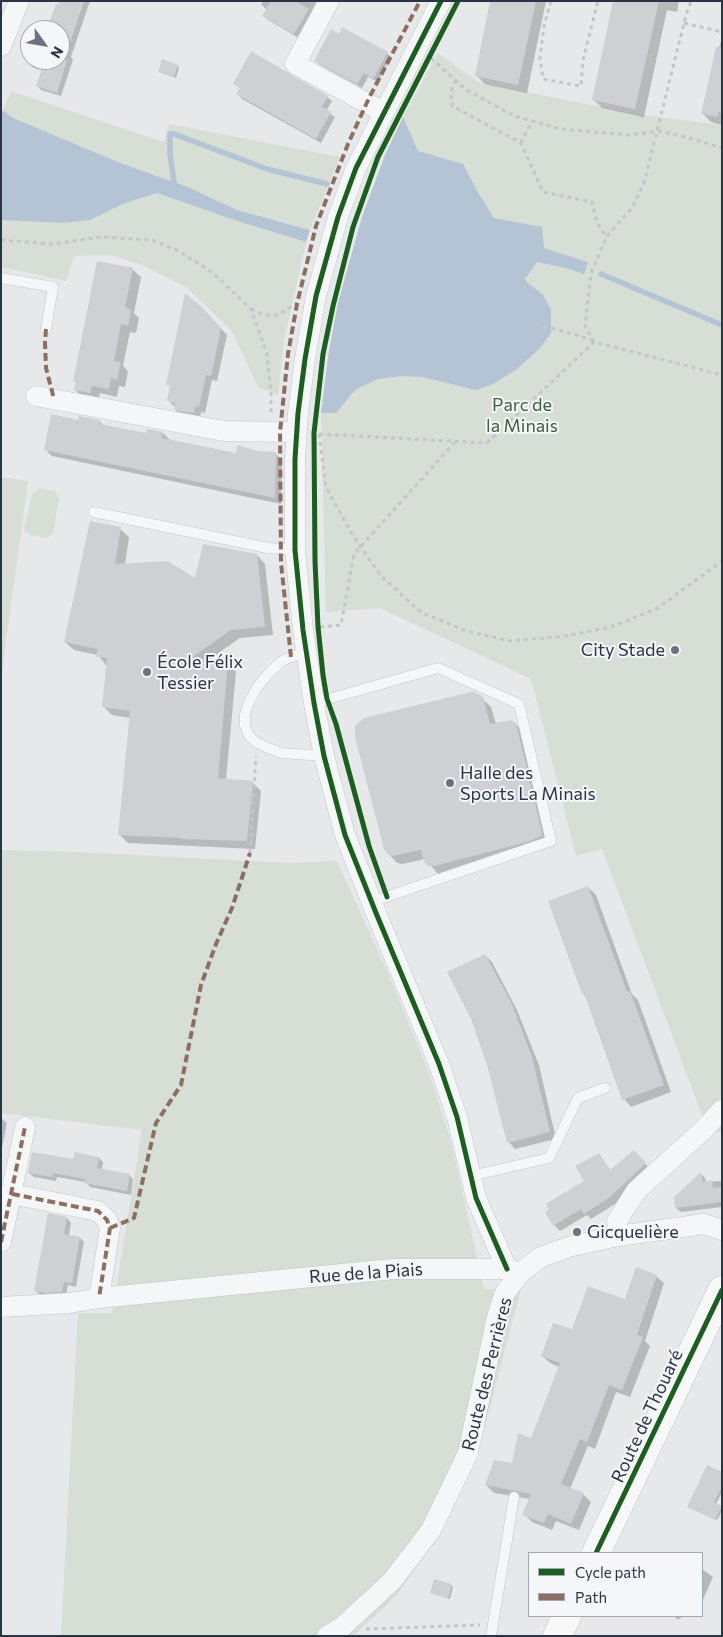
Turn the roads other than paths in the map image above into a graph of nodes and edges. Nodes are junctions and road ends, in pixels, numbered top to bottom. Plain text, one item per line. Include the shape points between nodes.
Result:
1 (19, 1) edge
2 (329, 1) edge
3 (441, 1) edge
4 (1, 46) edge
5 (383, 112) junction
6 (1, 278) edge
7 (46, 329) dead end
8 (36, 396) dead end
9 (297, 433) junction
10 (94, 512) dead end
11 (295, 550) junction
12 (306, 652) junction
13 (314, 703) junction
14 (324, 756) junction
15 (371, 902) junction
16 (605, 1088) dead end
17 (722, 1110) edge
18 (25, 1127) dead end
19 (471, 1176) junction
20 (12, 1194) junction
21 (722, 1230) edge
22 (618, 1236) junction
23 (1, 1242) edge
24 (513, 1271) junction
25 (722, 1290) edge
26 (99, 1298) junction
27 (1, 1307) edge
28 (514, 1497) dead end
29 (596, 1552) edge
30 (566, 1617) edge
31 (334, 1632) edge
32 (491, 1636) edge
33 (557, 1636) edge

1 - 4 street
2 - 5 street via 295,64
3 - 5 street
5 - 9 street via 356,168 338,217 316,296
6 - 7 lane via 53,287
8 - 9 street via 224,431
9 - 11 street
10 - 11 lane via 268,548
11 - 12 street
12 - 13 street
12 - 14 lane via 282,661 258,686 245,715 246,726 249,736 257,743 282,753
13 - 14 street
13 - 15 lane via 438,668 519,704 551,841
14 - 15 street via 345,835
15 - 19 street via 439,1064 457,1117
16 - 19 lane via 578,1098 549,1158
17 - 22 street via 636,1191 617,1222
18 - 20 street
19 - 24 street via 476,1198
20 - 23 street
20 - 26 street via 98,1211 107,1220 110,1228
21 - 22 street via 704,1224
22 - 24 street via 572,1246
24 - 26 street, Rue de la Piais via 393,1269
24 - 31 street, Route des Perrières via 498,1317 468,1453 431,1530 392,1581
25 - 29 street, Route de Thouaré
26 - 27 street, Rue de la Piais
28 - 32 lane
30 - 33 street

